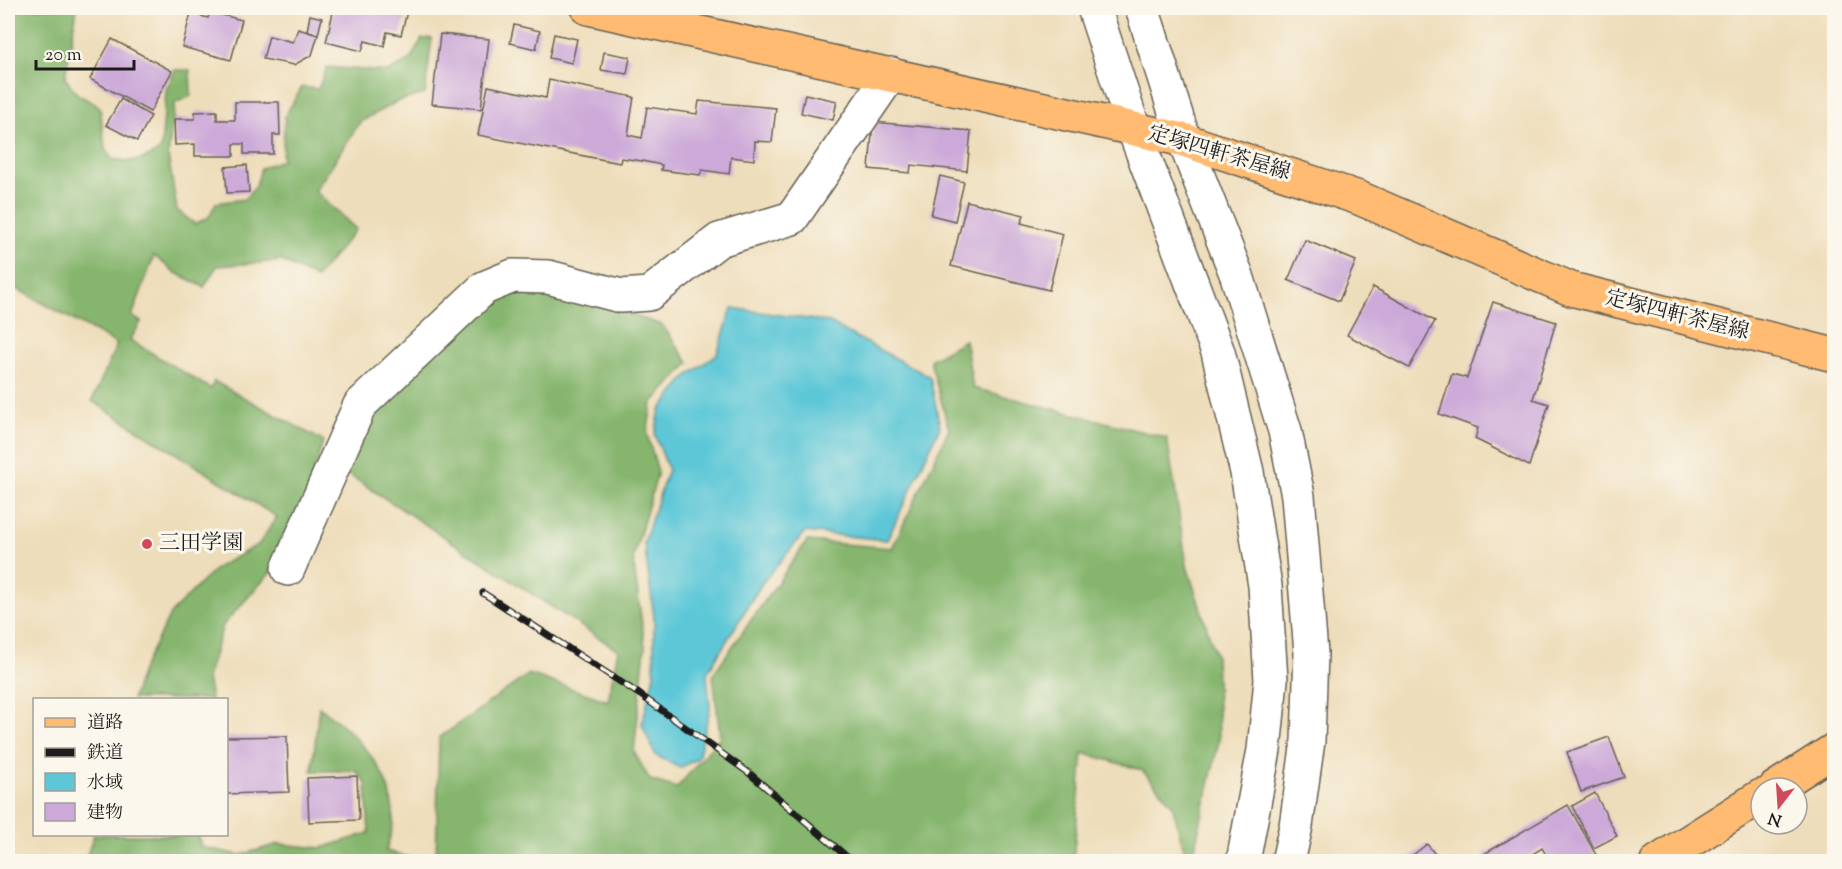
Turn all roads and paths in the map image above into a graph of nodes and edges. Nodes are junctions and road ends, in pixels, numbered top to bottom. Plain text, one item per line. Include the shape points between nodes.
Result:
1 (588, 8) edge
2 (1095, 8) edge
3 (1142, 8) edge
4 (891, 74) junction
5 (1134, 130) junction
6 (1184, 140) junction
7 (1834, 355) edge
8 (288, 569) dead end
9 (1834, 750) edge
10 (1793, 776) edge
11 (1749, 804) edge
12 (1243, 861) edge
13 (1288, 861) edge
14 (1657, 861) edge

1 - 4 main road, 定塚四軒茶屋線
2 - 5 street
3 - 6 street
4 - 5 main road, 定塚四軒茶屋線
4 - 8 street via 792,218 719,240 649,294 621,296 548,277 513,276 484,288 360,405
5 - 6 main road, 定塚四軒茶屋線
5 - 12 street via 1218,352 1247,472 1265,586 1271,680 1264,750
6 - 7 main road, 定塚四軒茶屋線 via 1359,198 1571,289
6 - 13 street via 1237,276 1286,431 1298,496 1311,653 1308,741
9 - 10 main road
11 - 14 main road

